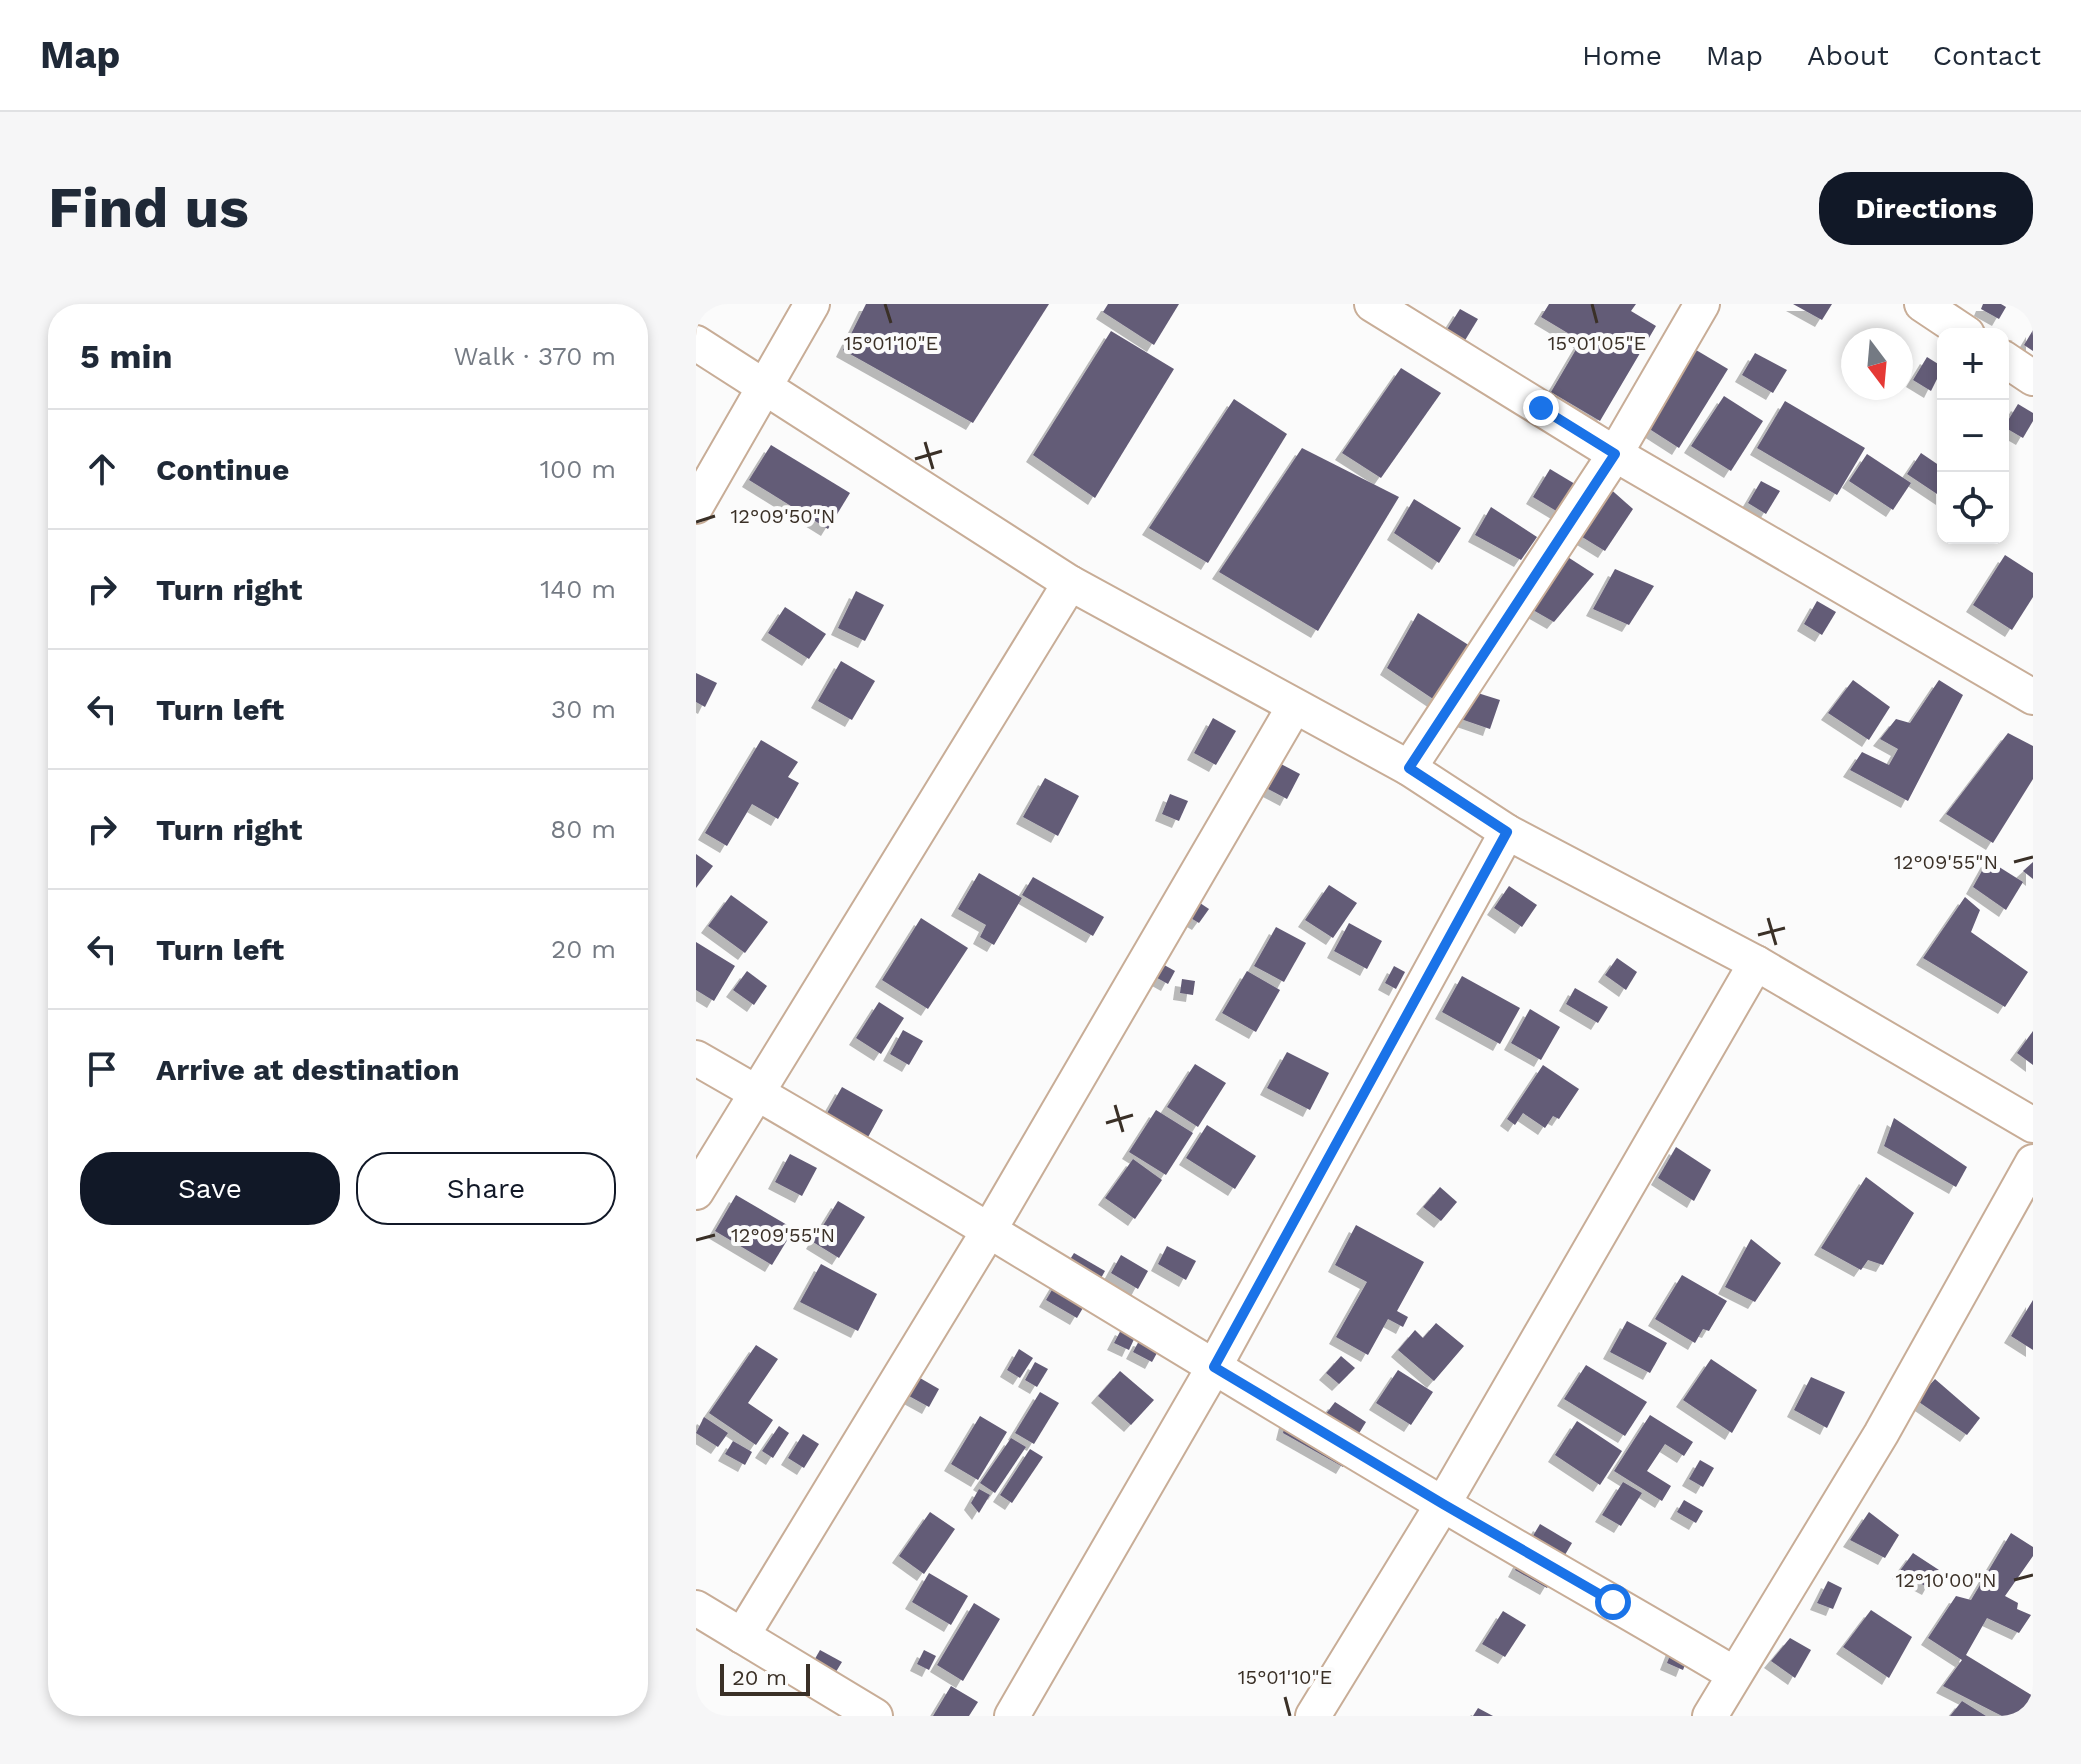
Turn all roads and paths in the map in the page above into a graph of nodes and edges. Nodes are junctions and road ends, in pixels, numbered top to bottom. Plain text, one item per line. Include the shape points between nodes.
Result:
1 (812, 304) edge
2 (1372, 304) edge
3 (1702, 304) edge
4 (1922, 304) edge
5 (1958, 328) edge
6 (696, 343) edge
7 (2009, 362) edge
8 (2033, 378) edge
9 (765, 387) junction
10 (1615, 454) junction
11 (696, 506) edge
12 (1070, 583) junction
13 (2033, 697) edge
14 (1294, 707) junction
15 (1409, 768) junction
16 (1507, 832) junction
17 (1756, 963) junction
18 (696, 1058) edge
19 (759, 1093) junction
20 (2033, 1125) edge
21 (2033, 1162) edge
22 (696, 1192) edge
23 (988, 1232) junction
24 (1214, 1367) junction
25 (1443, 1504) junction
26 (696, 1608) edge
27 (742, 1636) junction
28 (1734, 1674) junction
29 (875, 1716) edge
30 (1012, 1716) edge
31 (1313, 1716) edge
32 (1710, 1716) edge

1 - 9 street
2 - 10 street
3 - 10 street
4 - 5 street
6 - 9 street
7 - 8 street
9 - 11 street
9 - 12 street
10 - 13 street
10 - 15 street
12 - 14 street
12 - 19 street
14 - 15 street
14 - 23 street
15 - 16 street
16 - 17 street
16 - 24 street
17 - 20 street
17 - 25 street
18 - 19 street
19 - 22 street
19 - 23 street
21 - 28 street via 1881,1434
23 - 24 street
23 - 27 street
24 - 25 street
24 - 30 street
25 - 28 street
25 - 31 street
26 - 27 street
27 - 29 street
28 - 32 street

